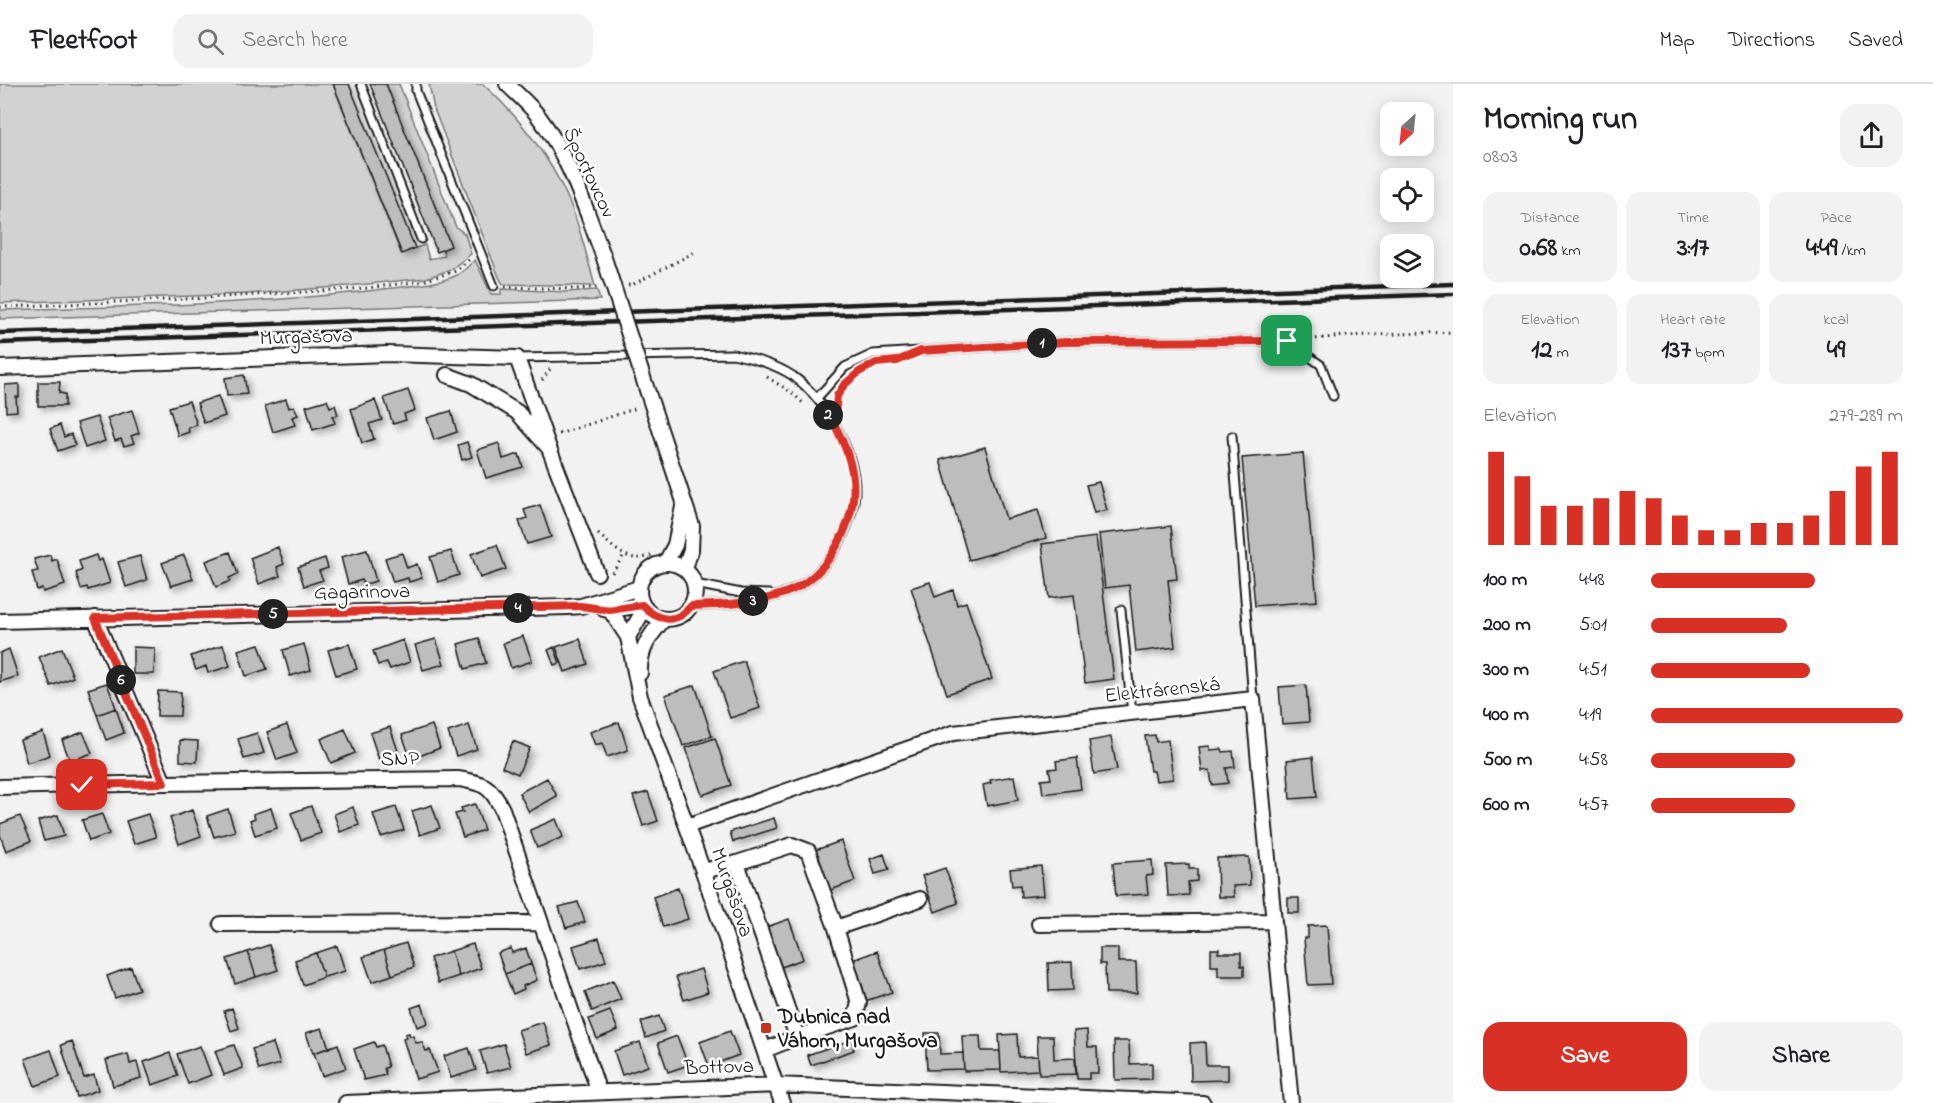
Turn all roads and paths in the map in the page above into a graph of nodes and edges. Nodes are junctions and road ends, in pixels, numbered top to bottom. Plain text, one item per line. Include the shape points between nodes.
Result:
1 (361, 84) edge
2 (507, 84) edge
3 (415, 86) edge
4 (421, 238) dead end
5 (480, 250) junction
6 (494, 286) dead end
7 (0, 306) edge
8 (1453, 332) edge
9 (1287, 341) junction
10 (517, 358) junction
11 (555, 366) dead end
12 (0, 368) edge
13 (447, 375) dead end
14 (762, 375) dead end
15 (540, 386) dead end
16 (1333, 396) dead end
17 (643, 397) junction
18 (817, 398) junction
19 (806, 405) dead end
20 (555, 425) dead end
21 (1232, 436) dead end
22 (549, 448) junction
23 (684, 500) junction
24 (599, 544) dead end
25 (664, 556) junction
26 (685, 568) junction
27 (597, 573) dead end
28 (695, 584) junction
29 (639, 588) junction
30 (778, 595) junction
31 (581, 606) junction
32 (691, 606) junction
33 (644, 607) junction
34 (610, 610) junction
35 (1121, 610) dead end
36 (95, 618) junction
37 (664, 619) junction
38 (0, 621) edge
39 (628, 637) junction
40 (640, 697) junction
41 (1253, 699) junction
42 (1132, 713) junction
43 (164, 783) junction
44 (0, 787) edge
45 (687, 826) junction
46 (737, 863) junction
47 (703, 871) junction
48 (920, 899) dead end
49 (1273, 921) junction
50 (541, 923) junction
51 (221, 924) dead end
52 (1039, 924) dead end
53 (836, 928) junction
54 (797, 1037) junction
55 (765, 1050) junction
56 (776, 1085) junction
57 (599, 1092) junction
58 (346, 1103) edge
59 (782, 1103) edge
60 (1203, 1103) edge
61 (1291, 1103) edge

1 - 4 lane
2 - 17 street, Športovcov, bridge via 538,116 563,154 603,255
3 - 5 lane
5 - 6 lane
5 - 7 path via 456,271 423,281 368,288
8 - 9 path
9 - 16 lane via 1321,365
9 - 18 lane via 1067,342 873,354 845,367
10 - 12 street, Murgašova via 388,354
10 - 18 lane via 733,354 764,361 792,376
10 - 22 street
11 - 15 path via 548,369
13 - 22 street via 471,384 516,412
14 - 19 path
17 - 20 path via 640,407 559,434
17 - 23 street, Športovcov
18 - 30 lane via 842,438 853,473 854,501 847,529 829,561 805,583
21 - 41 lane
22 - 27 street
23 - 25 street via 675,545
23 - 26 street, Športovcov via 692,526
24 - 25 path via 596,533 633,559
25 - 26 street
25 - 29 street via 651,567
26 - 28 street
28 - 30 lane
28 - 32 street
29 - 31 street, Gagarinova
29 - 33 street
30 - 32 lane via 734,605
31 - 34 street, Gagarinova
31 - 36 street, Gagarinova
32 - 37 street via 680,617
33 - 34 street, Gagarinova
33 - 37 street
33 - 39 street
34 - 39 street, Murgašova
35 - 42 lane
36 - 38 street, Gagarinova
36 - 43 street
37 - 40 street, Murgašova via 651,634 639,662
39 - 40 street, Murgašova
40 - 45 street, Murgašova
41 - 42 street, Elektrárenská
41 - 49 street
42 - 45 street, Elektrárenská via 952,733
43 - 44 street, SNP
43 - 50 street, SNP via 459,778 477,783 493,792 502,809
45 - 47 street, Murgašova
46 - 47 street
46 - 53 street via 792,845 808,851
46 - 54 street
47 - 55 street, Murgašova
48 - 53 street
49 - 52 street
49 - 61 street
50 - 51 street
50 - 57 street, SNP
53 - 54 street via 859,1003 855,1018
54 - 55 street
55 - 56 street, Murgašova
56 - 57 street, Bottova
56 - 59 street, Murgašova
56 - 60 street, Bottova
57 - 58 street, Bottova

